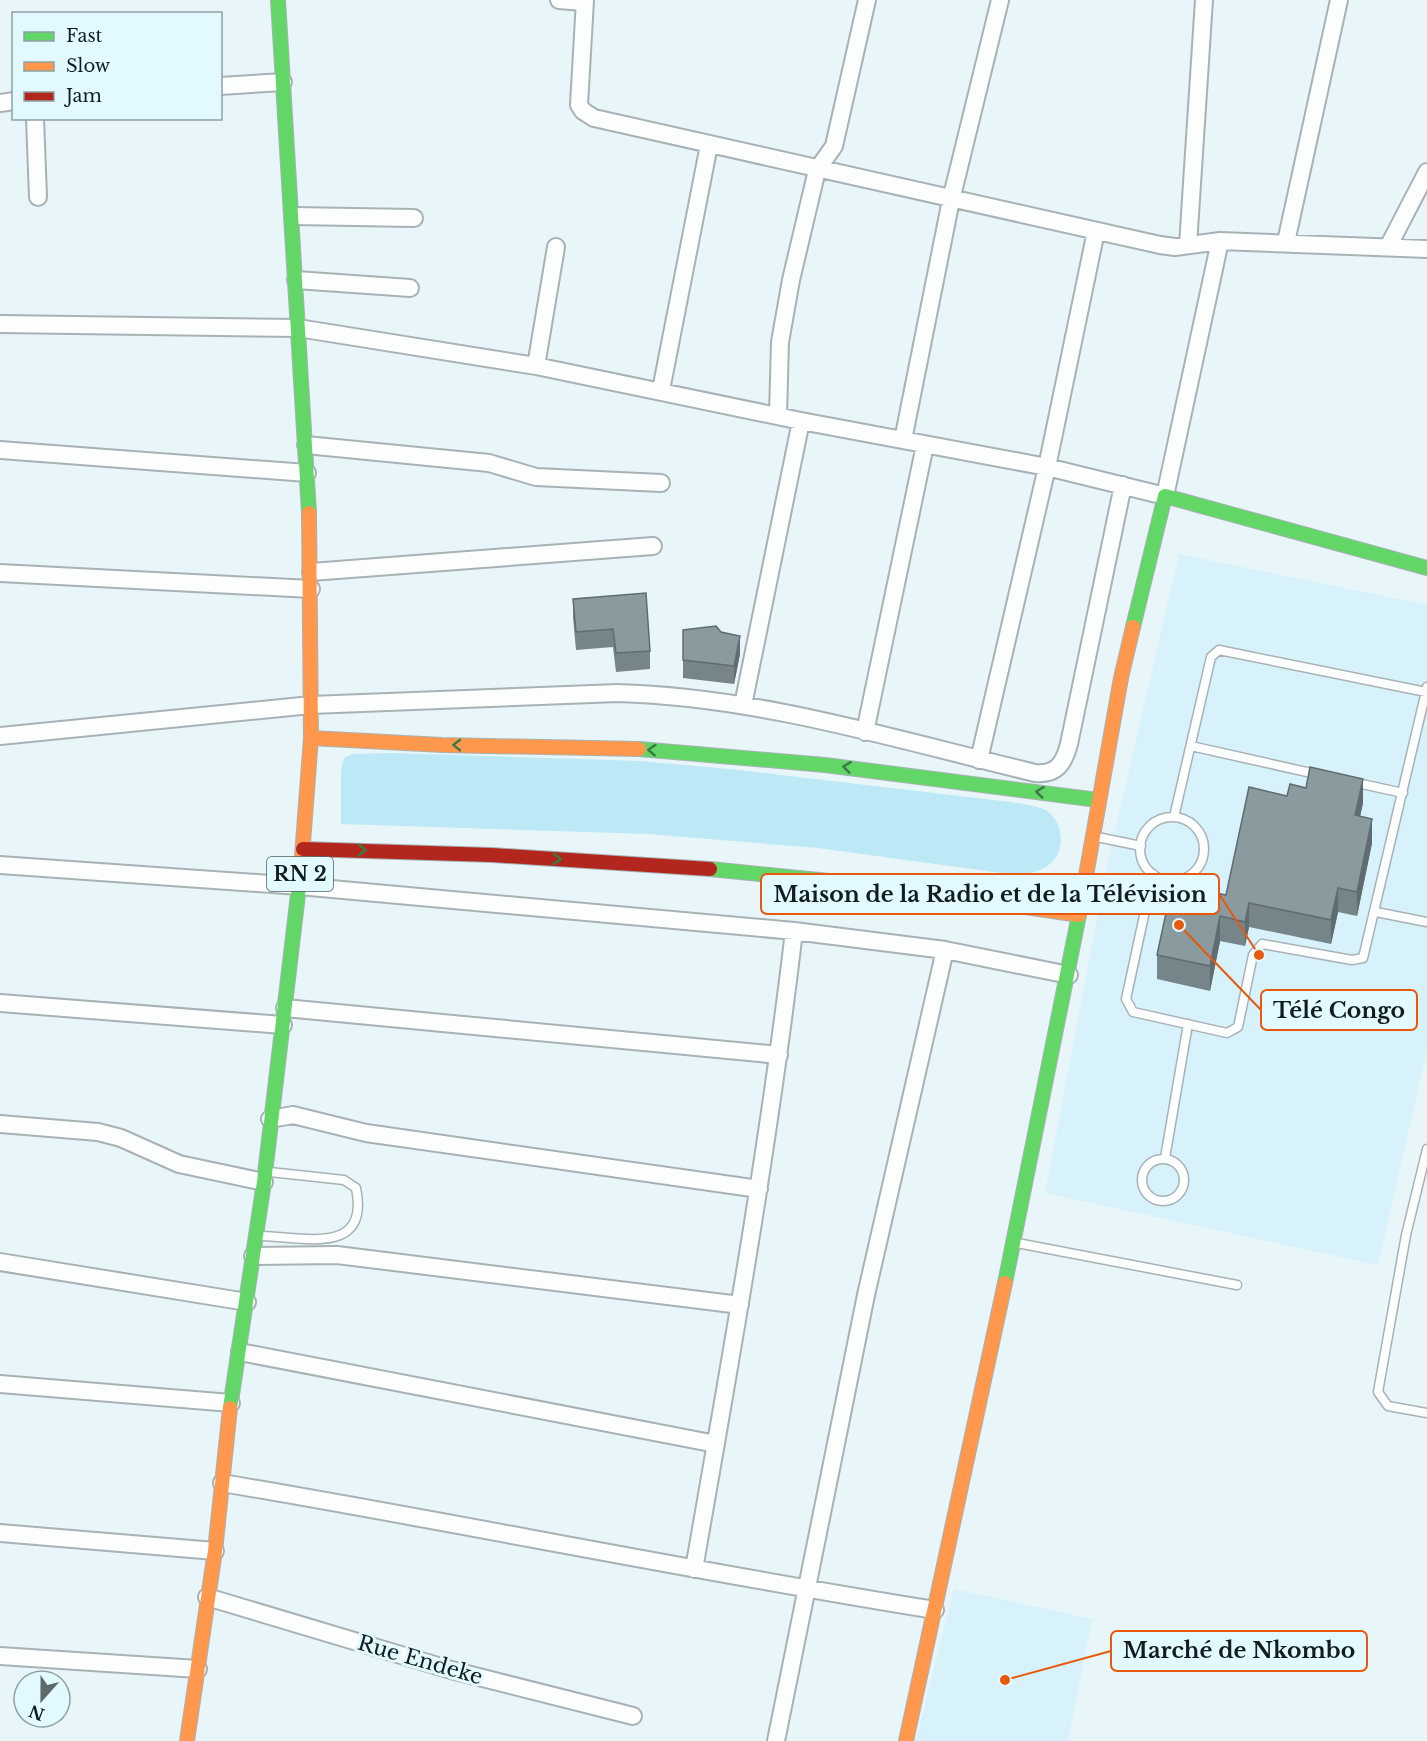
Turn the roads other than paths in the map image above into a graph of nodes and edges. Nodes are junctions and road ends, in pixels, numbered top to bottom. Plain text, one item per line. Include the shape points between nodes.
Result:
1 (278, 0) edge
2 (559, 0) edge
3 (867, 0) edge
4 (1000, 0) edge
5 (1204, 0) edge
6 (1339, 0) edge
7 (585, 1) edge
8 (283, 82) junction
9 (222, 87) edge
10 (36, 120) edge
11 (709, 145) junction
12 (817, 170) junction
13 (1427, 172) edge
14 (38, 197) dead end
15 (951, 200) junction
16 (293, 216) junction
17 (414, 218) dead end
18 (1096, 231) junction
19 (1220, 241) junction
20 (1286, 242) junction
21 (1188, 245) junction
22 (1388, 247) junction
23 (555, 248) dead end
24 (1427, 249) edge
25 (296, 280) junction
26 (410, 288) dead end
27 (0, 324) edge
28 (298, 328) junction
29 (536, 366) junction
30 (661, 390) junction
31 (778, 415) junction
32 (801, 421) junction
33 (903, 440) junction
34 (306, 445) junction
35 (925, 445) junction
36 (0, 450) edge
37 (1047, 466) junction
38 (307, 473) junction
39 (661, 483) dead end
40 (1123, 485) junction
41 (1165, 496) junction
42 (653, 546) dead end
43 (1427, 568) edge
44 (311, 572) junction
45 (0, 573) edge
46 (312, 589) junction
47 (1426, 689) edge
48 (311, 705) junction
49 (743, 705) junction
50 (865, 732) junction
51 (0, 736) edge
52 (311, 738) junction
53 (1191, 746) junction
54 (979, 760) junction
55 (1325, 776) edge
56 (1347, 781) edge
57 (1403, 793) junction
58 (1098, 800) junction
59 (1174, 817) junction
60 (1092, 836) junction
61 (1140, 846) junction
62 (303, 849) junction
63 (0, 865) edge
64 (1153, 874) junction
65 (299, 886) junction
66 (1376, 912) junction
67 (1079, 915) junction
68 (1427, 922) edge
69 (794, 931) junction
70 (945, 950) junction
71 (1069, 975) junction
72 (0, 1003) edge
73 (284, 1016) junction
74 (1188, 1024) junction
75 (779, 1055) junction
76 (270, 1119) junction
77 (0, 1124) edge
78 (1427, 1149) edge
79 (1165, 1158) junction
80 (265, 1177) junction
81 (759, 1189) junction
82 (256, 1236) junction
83 (1014, 1242) junction
84 (253, 1256) junction
85 (0, 1262) edge
86 (1237, 1285) dead end
87 (247, 1302) junction
88 (740, 1305) junction
89 (240, 1352) junction
90 (0, 1384) edge
91 (231, 1403) junction
92 (1427, 1413) edge
93 (716, 1444) junction
94 (222, 1483) junction
95 (0, 1533) edge
96 (215, 1551) junction
97 (693, 1569) junction
98 (806, 1590) junction
99 (207, 1597) junction
100 (935, 1610) junction
101 (0, 1656) edge
102 (198, 1669) junction
103 (633, 1716) dead end
104 (187, 1741) edge
105 (776, 1741) edge
106 (906, 1741) edge

1 - 8 main road, RN 2
2 - 7 street
3 - 12 street via 834,146
4 - 15 street
5 - 21 street
6 - 20 street
7 - 11 street via 579,105 583,111 594,118
8 - 9 street
8 - 16 main road, RN 2
10 - 14 street
11 - 12 street
11 - 30 street
12 - 15 street
12 - 31 street via 790,280 780,342
13 - 22 street
15 - 18 street
15 - 33 street
16 - 17 street
16 - 25 main road, RN 2
18 - 21 street via 1160,245
18 - 37 street
19 - 20 street
19 - 21 street
19 - 41 street
20 - 22 street
22 - 24 street
23 - 29 street
25 - 26 street
25 - 28 main road, RN 2
27 - 28 street
28 - 29 street
28 - 34 main road, RN 2
29 - 30 street
30 - 31 street
31 - 32 street
32 - 33 street
32 - 49 street
33 - 35 street
34 - 38 main road, RN 2
34 - 39 street via 489,463 536,477
35 - 37 street
35 - 50 street
36 - 38 street
37 - 40 street
37 - 54 street
38 - 44 main road, RN 2
40 - 41 street
40 - 54 street via 1066,757 1056,770 1044,774
41 - 43 main road
41 - 58 main road via 1136,608
42 - 44 street
44 - 46 main road, RN 2
45 - 46 street
46 - 48 main road, RN 2
47 - 53 lane via 1219,650 1211,657
47 - 57 lane
48 - 49 street via 618,693
48 - 51 street
48 - 52 main road, RN 2
49 - 50 street
50 - 54 street
58 -> 52 main road via 825,765 660,750
52 - 62 main road, RN 2
53 - 55 lane
53 - 59 lane
56 - 57 lane
57 - 66 lane
58 - 60 main road
59 - 61 lane via 1155,821
59 - 64 lane via 1198,830 1203,856 1187,877 1170,880
60 - 61 lane
60 - 67 main road
61 - 64 lane via 1143,861
62 - 65 main road, RN 2
62 -> 67 main road via 446,852 731,871
63 - 65 street
64 - 74 lane via 1126,999 1133,1012
65 - 69 street
65 - 73 main road, RN 2
66 - 68 lane
66 - 74 lane via 1364,958 1352,960 1262,944 1253,955 1238,1027 1227,1033
67 - 71 main road
69 - 70 street
69 - 75 street
70 - 71 street
70 - 98 street via 866,1295
71 - 83 main road
72 - 73 street
73 - 75 street
73 - 76 main road, RN 2
74 - 79 lane
75 - 81 street
76 - 80 main road, RN 2
76 - 81 street via 293,1115 366,1133
77 - 80 street via 98,1132 178,1164
78 - 92 lane via 1406,1234 1378,1392 1388,1406
79 - 79 lane via 1154,1160 1142,1174 1145,1192 1161,1201 1178,1196 1184,1185 1181,1168
80 - 82 main road, RN 2
80 - 82 lane via 344,1180 356,1188 358,1199 354,1225 332,1240
81 - 88 street
82 - 84 main road, RN 2
83 - 86 lane
83 - 100 main road
84 - 87 main road, RN 2
84 - 88 street via 337,1255
85 - 87 street
87 - 89 main road, RN 2
88 - 93 street
89 - 91 main road, RN 2
89 - 93 street
90 - 91 street
91 - 94 main road, RN 2
93 - 97 street
94 - 96 main road, RN 2
94 - 97 street
95 - 96 street
96 - 99 main road, RN 2
97 - 98 street
98 - 100 street
98 - 105 street
99 - 102 main road, RN 2
99 - 103 street, Rue Endeke via 451,1670
100 - 106 main road
101 - 102 street
102 - 104 main road, RN 2

